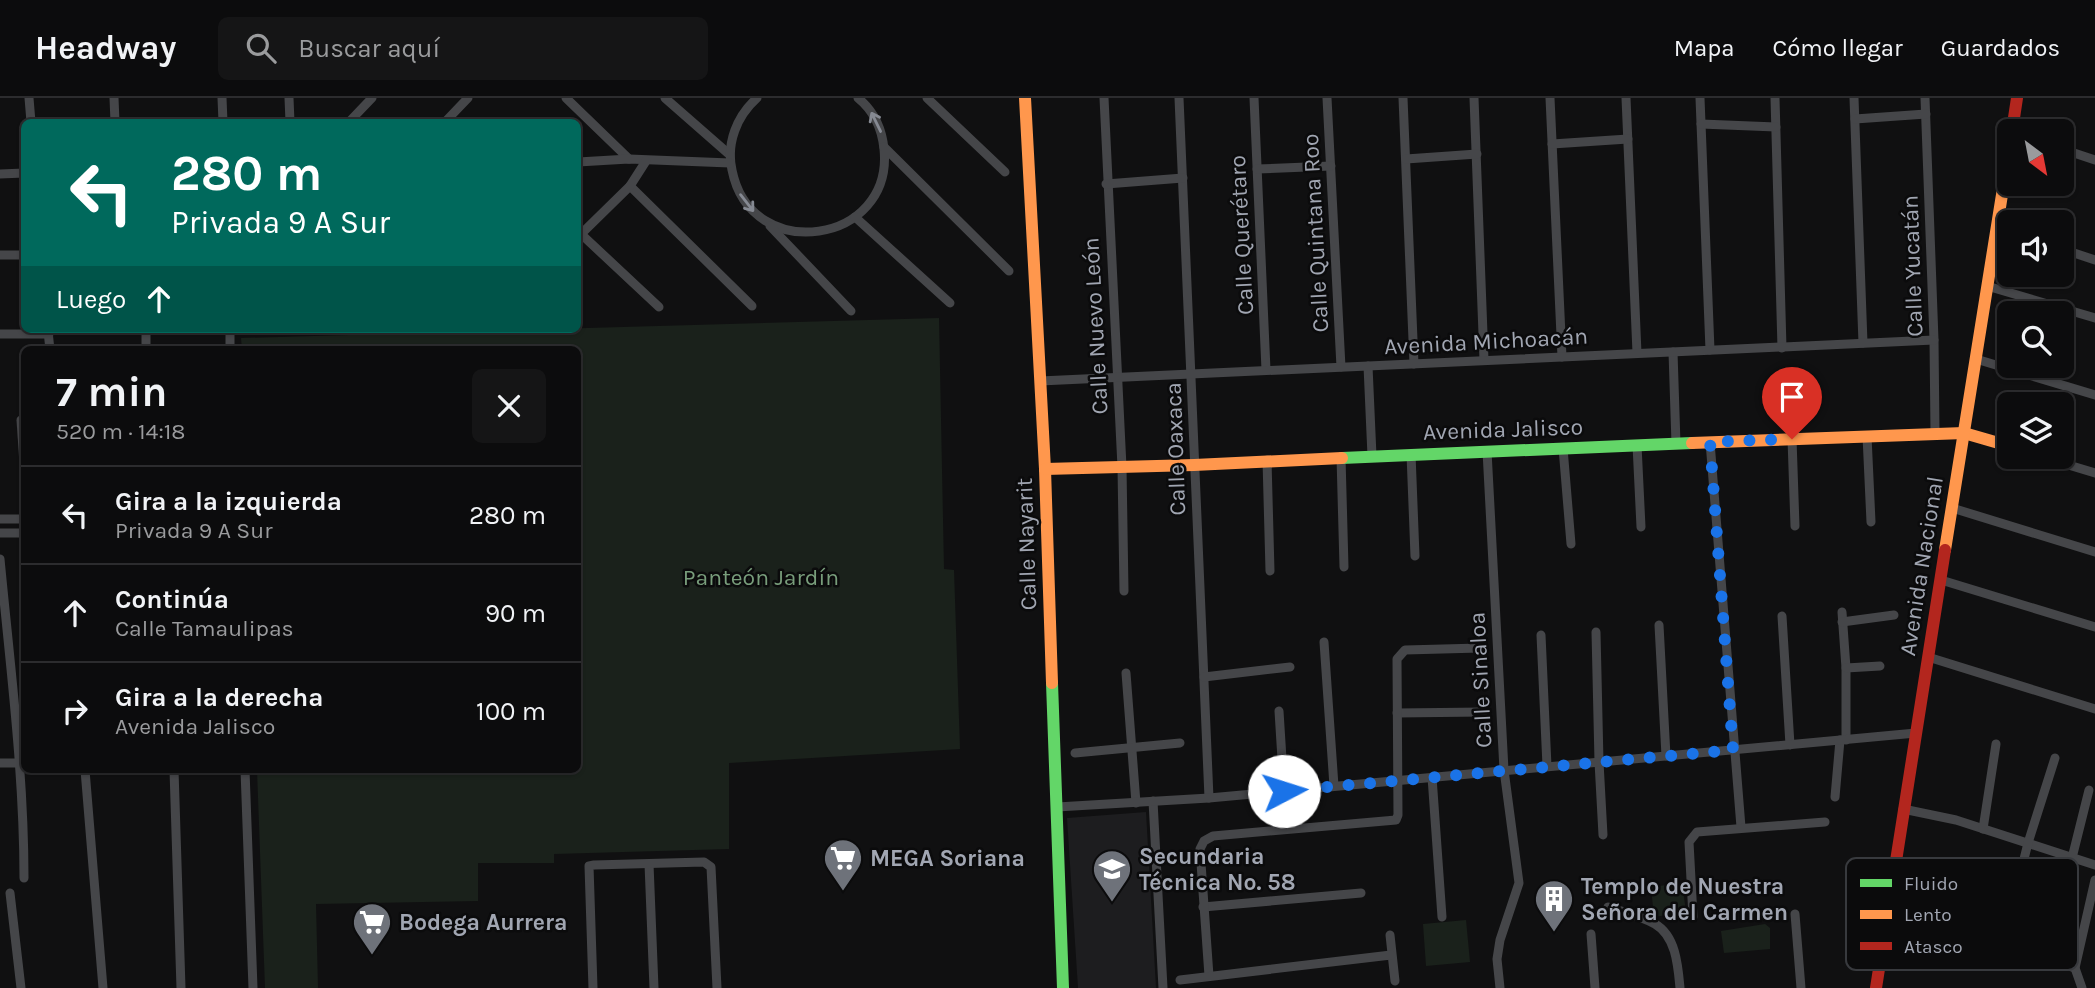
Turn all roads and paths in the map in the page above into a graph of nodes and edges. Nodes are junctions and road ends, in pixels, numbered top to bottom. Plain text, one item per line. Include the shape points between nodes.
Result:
1 (29, 98) edge
2 (114, 98) edge
3 (222, 98) edge
4 (289, 98) edge
5 (361, 98) edge
6 (372, 98) edge
7 (468, 98) edge
8 (566, 98) edge
9 (665, 98) edge
10 (757, 98) edge
11 (858, 98) edge
12 (927, 98) edge
13 (1025, 98) edge
14 (1104, 98) edge
15 (1179, 98) edge
16 (1254, 98) edge
17 (1327, 98) edge
18 (1403, 98) edge
19 (1474, 98) edge
20 (1550, 98) edge
21 (1626, 98) edge
22 (1700, 98) edge
23 (1775, 98) edge
24 (1854, 98) edge
25 (1925, 98) edge
26 (2017, 98) edge
27 (362, 109) junction
28 (1926, 114) junction
29 (31, 119) edge
30 (115, 119) edge
31 (223, 119) edge
32 (290, 119) edge
33 (354, 119) edge
34 (448, 119) edge
35 (1855, 119) junction
36 (2014, 119) edge
37 (1701, 124) junction
38 (1776, 127) junction
39 (1628, 139) junction
40 (1552, 144) junction
41 (884, 147) junction
42 (2074, 153) edge
43 (1477, 154) junction
44 (629, 159) junction
45 (730, 159) junction
46 (1406, 159) junction
47 (2095, 160) edge
48 (646, 161) junction
49 (581, 162) edge
50 (1331, 166) junction
51 (1257, 169) junction
52 (1004, 172) dead end
53 (21, 173) edge
54 (0, 174) edge
55 (1183, 178) junction
56 (1106, 184) junction
57 (629, 186) junction
58 (855, 217) junction
59 (766, 222) junction
60 (581, 233) edge
61 (581, 237) edge
62 (1997, 252) edge
63 (2074, 253) edge
64 (21, 254) edge
65 (0, 255) edge
66 (2095, 260) edge
67 (1009, 271) dead end
68 (1987, 286) junction
69 (950, 303) dead end
70 (752, 306) dead end
71 (659, 307) dead end
72 (851, 311) dead end
73 (2095, 318) edge
74 (24, 333) edge
75 (0, 334) edge
76 (1934, 340) junction
77 (1863, 343) junction
78 (1782, 348) junction
79 (1710, 350) junction
80 (1673, 352) junction
81 (1637, 353) junction
82 (1562, 357) junction
83 (1976, 359) junction
84 (1484, 360) junction
85 (1414, 363) junction
86 (1368, 366) junction
87 (1341, 367) junction
88 (1266, 370) junction
89 (1191, 375) junction
90 (1118, 378) junction
91 (1040, 382) junction
92 (2095, 395) edge
93 (1935, 433) junction
94 (1964, 433) junction
95 (1867, 436) junction
96 (1792, 439) junction
97 (1710, 442) junction
98 (1997, 443) edge
99 (1676, 444) junction
100 (1637, 445) junction
101 (1563, 447) junction
102 (1487, 451) junction
103 (1411, 454) junction
104 (1372, 456) junction
105 (1341, 457) junction
106 (1267, 460) junction
107 (1194, 465) junction
108 (1122, 467) junction
109 (2074, 467) edge
110 (1045, 469) junction
111 (2095, 473) edge
112 (1952, 508) junction
113 (0, 519) edge
114 (21, 519) edge
115 (1871, 522) dead end
116 (1795, 526) dead end
117 (1641, 527) dead end
118 (0, 533) edge
119 (21, 533) edge
120 (1570, 544) dead end
121 (2095, 552) edge
122 (1415, 556) dead end
123 (0, 559) edge
124 (1343, 567) dead end
125 (1270, 571) dead end
126 (1941, 580) junction
127 (1124, 591) dead end
128 (1894, 615) dead end
129 (1783, 616) dead end
130 (1659, 625) dead end
131 (2095, 627) edge
132 (1596, 632) dead end
133 (1541, 635) dead end
134 (1324, 642) dead end
135 (1480, 648) dead end
136 (1928, 657) junction
137 (1880, 666) dead end
138 (1290, 667) dead end
139 (1846, 668) junction
140 (1126, 673) dead end
141 (1204, 677) junction
142 (2095, 709) edge
143 (1279, 710) dead end
144 (1483, 712) dead end
145 (1397, 713) junction
146 (1916, 733) junction
147 (1843, 740) junction
148 (1181, 743) dead end
149 (1996, 744) dead end
150 (1790, 745) junction
151 (1130, 747) junction
152 (1733, 750) junction
153 (1075, 753) dead end
154 (21, 754) edge
155 (1666, 755) junction
156 (2055, 758) dead end
157 (1599, 762) junction
158 (0, 763) edge
159 (21, 763) edge
160 (1547, 766) junction
161 (1504, 771) junction
162 (22, 773) edge
163 (85, 773) edge
164 (174, 773) edge
165 (245, 773) edge
166 (1432, 777) junction
167 (1397, 780) junction
168 (1334, 786) junction
169 (2089, 790) dead end
170 (1284, 791) junction
171 (1835, 797) dead end
172 (1209, 798) junction
173 (1153, 802) junction
174 (1136, 803) junction
175 (1057, 807) junction
176 (1903, 809) junction
177 (1825, 822) dead end
178 (1741, 827) junction
179 (1983, 829) junction
180 (1602, 835) dead end
181 (2028, 844) junction
182 (1895, 858) edge
183 (2025, 858) edge
184 (2072, 858) joint
185 (2078, 860) edge
186 (649, 864) junction
187 (2095, 865) edge
188 (24, 878) dead end
189 (2095, 880) edge
190 (10, 893) dead end
191 (1361, 893) dead end
192 (1203, 907) junction
193 (1608, 907) dead end
194 (1795, 914) dead end
195 (1442, 917) dead end
196 (1693, 917) dead end
197 (1591, 934) dead end
198 (1390, 935) dead end
199 (1391, 955) junction
200 (2078, 955) edge
201 (1879, 970) edge
202 (2076, 970) edge
203 (1209, 976) junction
204 (1180, 980) dead end
205 (1395, 981) dead end
206 (21, 988) edge
207 (103, 988) edge
208 (181, 988) edge
209 (253, 988) edge
210 (593, 988) edge
211 (654, 988) edge
212 (717, 988) edge
213 (1063, 988) edge
214 (1163, 988) edge
215 (1500, 988) edge
216 (1595, 988) edge
217 (1680, 988) edge
218 (1801, 988) edge
219 (1877, 988) edge
220 (2082, 988) edge

1 - 29 street
2 - 30 street
3 - 31 street
4 - 32 street
5 - 27 street
6 - 27 street
7 - 34 street
8 - 44 street
9 - 45 street
10 - 45 street via 736,127
41 -> 11 street via 876,120
12 - 52 street
13 - 91 street, Calle Nayarit
14 - 56 street, Calle Nuevo León
15 - 55 street, Calle Oaxaca
16 - 51 street, Calle Querétaro
17 - 50 street, Calle Quintana Roo
18 - 46 street
19 - 43 street
20 - 40 street
21 - 39 street
22 - 37 street
23 - 38 street
24 - 35 street
25 - 28 street, Calle Yucatán
26 - 36 street
27 - 33 street
28 - 35 street
28 - 76 street, Calle Yucatán
35 - 77 street
37 - 38 street
37 - 79 street
38 - 78 street
39 - 40 street
39 - 81 street
40 - 82 street
41 - 58 street via 880,184
41 - 67 street
42 - 47 street
43 - 46 street
43 - 84 street
44 - 48 street
44 - 49 street
45 - 48 street
45 -> 59 street via 741,197
46 - 85 street
48 - 57 street
50 - 51 street
50 - 87 street, Calle Quintana Roo
51 - 88 street, Calle Querétaro
53 - 54 street
55 - 56 street
55 - 89 street, Calle Oaxaca
56 - 90 street, Calle Nuevo León
57 - 60 street
57 - 70 street
58 - 59 street via 839,227 811,233 783,230
58 - 69 street
59 - 72 street
61 - 71 street
62 - 68 street, Avenida Nacional
63 - 66 street
64 - 65 street
68 - 73 street
68 - 83 street, Avenida Nacional
74 - 75 street
76 - 77 street, Avenida Michoacán
76 - 93 street, Calle Yucatán
77 - 78 street, Avenida Michoacán
78 - 79 street, Avenida Michoacán
79 - 80 street, Avenida Michoacán
80 - 81 street, Avenida Michoacán
80 - 99 street
81 - 82 street, Avenida Michoacán
82 - 84 street, Avenida Michoacán
83 - 92 street
83 - 94 street, Avenida Nacional
84 - 85 street, Avenida Michoacán
85 - 86 street, Avenida Michoacán
86 - 87 street, Avenida Michoacán
86 - 104 street
87 - 88 street, Avenida Michoacán
88 - 89 street, Avenida Michoacán
89 - 90 street, Avenida Michoacán
89 - 107 street, Calle Oaxaca
90 - 91 street, Avenida Michoacán
90 - 108 street, Calle Nuevo León
91 - 110 street, Calle Nayarit
93 - 94 street, Avenida Jalisco
93 - 95 street, Avenida Jalisco
94 - 98 street, Avenida Jalisco
94 - 112 street, Avenida Nacional
95 - 96 street, Avenida Jalisco
95 - 115 street
96 - 97 street, Avenida Jalisco
96 - 116 street
97 - 99 street, Avenida Jalisco
97 - 152 street
99 - 100 street, Avenida Jalisco
100 - 101 street, Avenida Jalisco
100 - 117 street
101 - 102 street, Avenida Jalisco
101 - 120 street
102 - 103 street, Avenida Jalisco
102 - 161 street, Calle Sinaloa
103 - 104 street, Avenida Jalisco
103 - 122 street
104 - 105 street, Avenida Jalisco
105 - 106 street, Avenida Jalisco
105 - 124 street
106 - 107 street, Avenida Jalisco
106 - 125 street
107 - 108 street, Avenida Jalisco
107 - 141 street, Calle Oaxaca
108 - 110 street, Avenida Jalisco
108 - 127 street, Calle Nuevo León
109 - 111 street
110 - 175 street, Calle Nayarit
112 - 121 street
112 - 126 street, Avenida Nacional
113 - 114 street
118 - 119 street
123 - 154 street
126 - 131 street
126 - 136 street, Avenida Nacional
128 - 139 street via 1842,617
129 - 150 street
130 - 155 street
132 - 157 street
133 - 160 street
134 - 168 street
135 - 145 street via 1405,650 1397,659
136 - 142 street
136 - 146 street, Avenida Nacional
137 - 139 street
138 - 141 street
139 - 147 street
140 - 151 street
141 - 172 street, Calle Oaxaca
143 - 170 street
144 - 145 street
145 - 167 street
146 - 147 street
146 - 176 street, Avenida Nacional
147 - 150 street
147 - 171 street
148 - 151 street
149 - 179 street
150 - 152 street
151 - 153 street
151 - 174 street
152 - 155 street
152 - 178 street
155 - 157 street
156 - 181 street
157 - 160 street
157 - 180 street
158 - 159 street
160 - 161 street
161 - 166 street
161 - 215 street, Calle Sinaloa via 1519,883 1500,940
162 - 188 street
163 - 207 street
164 - 208 street
165 - 209 street
166 - 167 street
166 - 195 street
167 - 168 street
167 - 192 street via 1396,820 1213,836 1203,841
168 - 170 street
169 - 184 street
170 - 172 street
172 - 173 street
173 - 174 street
173 - 214 street
174 - 175 street
175 - 213 street, Calle Nayarit
176 - 179 street
176 - 182 street, Avenida Nacional
177 - 178 street
178 - 196 street via 1697,832 1689,842
179 - 181 street
181 - 183 street
181 - 184 street
185 - 187 street
186 - 210 street via 589,866
186 - 211 street
186 - 212 street via 704,862 711,867
189 - 200 street
190 - 206 street
191 - 192 street
192 - 203 street
193 - 217 street via 1655,924 1668,938
194 - 218 street
197 - 216 street
198 - 199 street
199 - 203 street
199 - 205 street
201 - 219 street, Avenida Nacional
202 - 220 street
203 - 204 street

